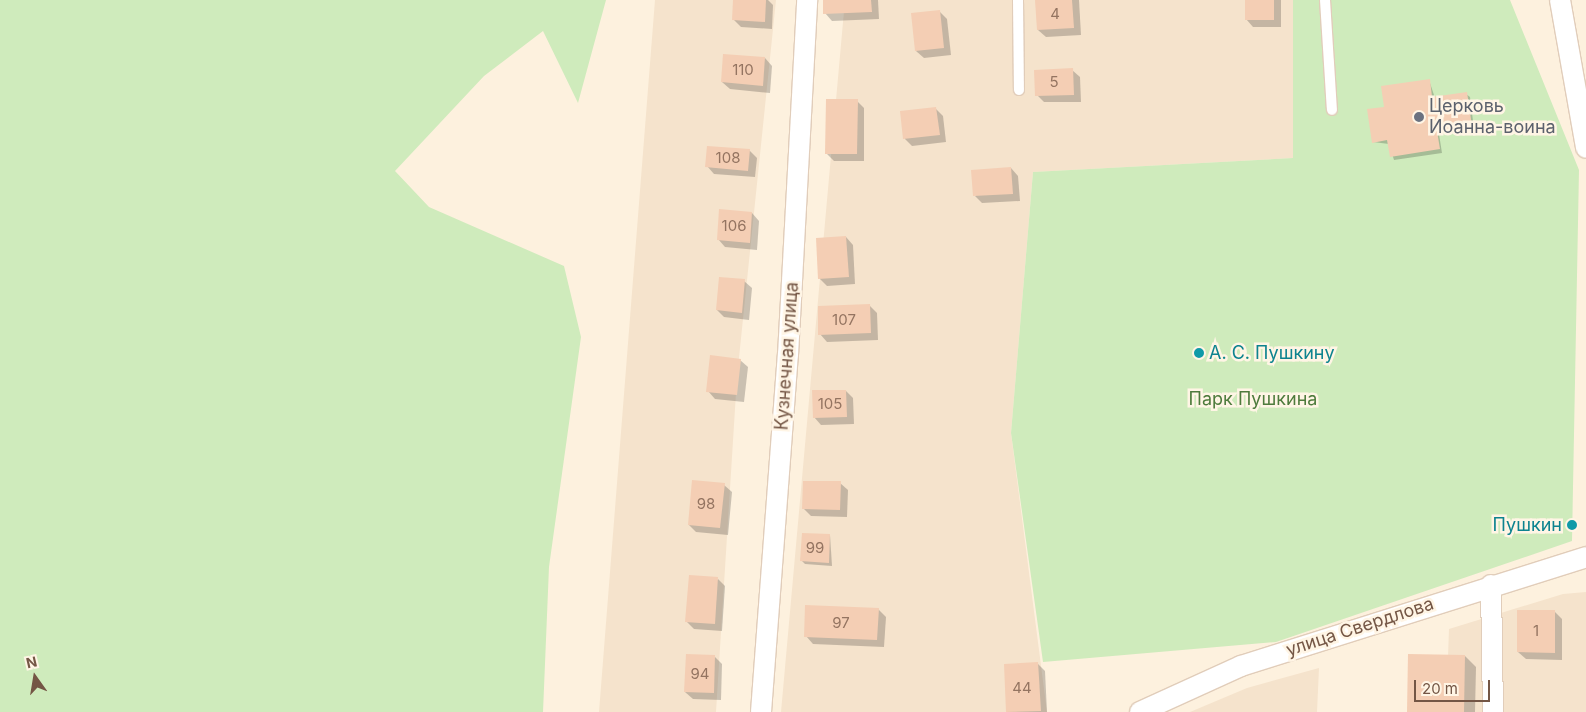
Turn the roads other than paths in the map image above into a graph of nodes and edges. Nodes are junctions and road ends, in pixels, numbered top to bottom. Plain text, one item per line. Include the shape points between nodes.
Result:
1 (807, 0) edge
2 (1018, 0) edge
3 (1325, 0) edge
4 (1560, 0) edge
5 (1019, 90) dead end
6 (1332, 110) dead end
7 (1586, 148) edge
8 (1586, 557) edge
9 (1491, 585) junction
10 (761, 712) edge
11 (1140, 712) edge
12 (1493, 712) edge

1 - 10 street, Кузнечная улица via 788,355
2 - 5 lane
3 - 6 lane
4 - 7 street
8 - 9 street, улица Свердлова
9 - 11 street, улица Свердлова via 1241,666
9 - 12 street

